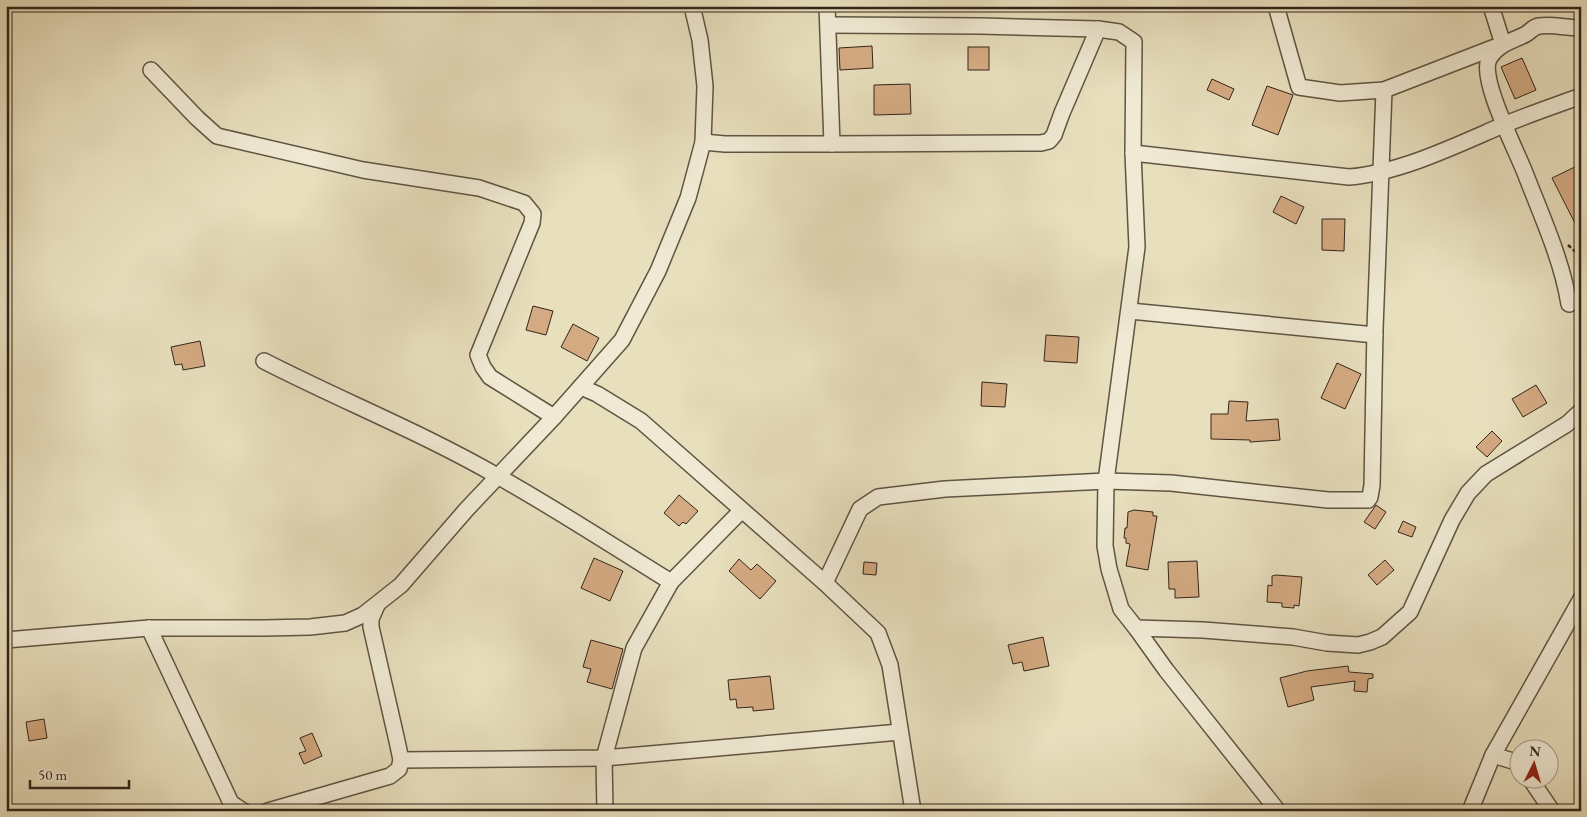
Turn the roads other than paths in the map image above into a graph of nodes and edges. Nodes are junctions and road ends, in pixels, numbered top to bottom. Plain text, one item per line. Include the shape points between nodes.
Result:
1 (692, 6) edge
2 (827, 6) edge
3 (1276, 6) edge
4 (1491, 6) edge
5 (829, 25) junction
6 (1581, 28) edge
7 (1098, 29) junction
8 (1503, 44) junction
9 (151, 70) dead end
10 (1384, 90) junction
11 (1581, 96) edge
12 (1504, 125) junction
13 (703, 142) junction
14 (832, 144) junction
15 (1133, 153) junction
16 (1382, 170) junction
17 (1569, 304) dead end
18 (1130, 311) junction
19 (1375, 335) junction
20 (264, 361) dead end
21 (581, 386) junction
22 (1581, 411) edge
23 (554, 417) junction
24 (499, 476) junction
25 (1106, 481) junction
26 (741, 511) junction
27 (671, 582) junction
28 (825, 584) junction
29 (1581, 599) edge
30 (377, 605) junction
31 (149, 628) junction
32 (1136, 628) junction
33 (6, 640) edge
34 (900, 732) junction
35 (1493, 754) junction
36 (604, 758) junction
37 (401, 760) junction
38 (1510, 760) edge
39 (1538, 790) edge
40 (243, 811) edge
41 (268, 811) edge
42 (605, 811) edge
43 (913, 811) edge
44 (1278, 811) edge
45 (1470, 811) edge
46 (1552, 811) edge

1 - 13 street via 705,86
2 - 5 street
3 - 10 street via 1299,88 1340,93
4 - 8 street
5 - 7 street
5 - 14 street
6 - 8 street via 1536,26
7 - 14 street via 1049,141
7 - 15 street via 1119,32 1134,42
8 - 10 street
8 - 12 street via 1487,66
9 - 23 street via 217,136 363,170 479,188 524,203 533,214 532,223 478,355 490,377
10 - 16 street
11 - 12 street
12 - 16 street via 1450,149
12 - 17 street via 1566,284
13 - 14 street
13 - 21 street via 688,198 658,271 622,340
15 - 16 street via 1349,177
15 - 18 street via 1137,247
16 - 19 street
18 - 19 street
18 - 25 street
19 - 25 street via 1372,485 1368,500 1328,500 1171,483
20 - 24 street via 405,427
21 - 23 street
21 - 26 street via 641,421
22 - 32 street via 1567,424 1486,474 1468,493 1452,520 1410,612 1382,637 1358,644 1327,643 1284,636
23 - 24 street
24 - 27 street
24 - 30 street via 407,578
25 - 28 street via 945,489 878,497 860,509
25 - 32 street via 1105,546 1109,569 1121,609
26 - 27 street
26 - 28 street
27 - 36 street via 634,648
28 - 34 street via 878,633 890,665
29 - 35 street
30 - 31 street via 345,623 264,628
30 - 37 street via 370,627
31 - 33 street
31 - 40 street via 231,803
32 - 44 street
34 - 36 street
34 - 43 street
35 - 38 street
35 - 45 street
36 - 37 street
36 - 42 street
37 - 41 street via 399,769 390,776
39 - 46 street

